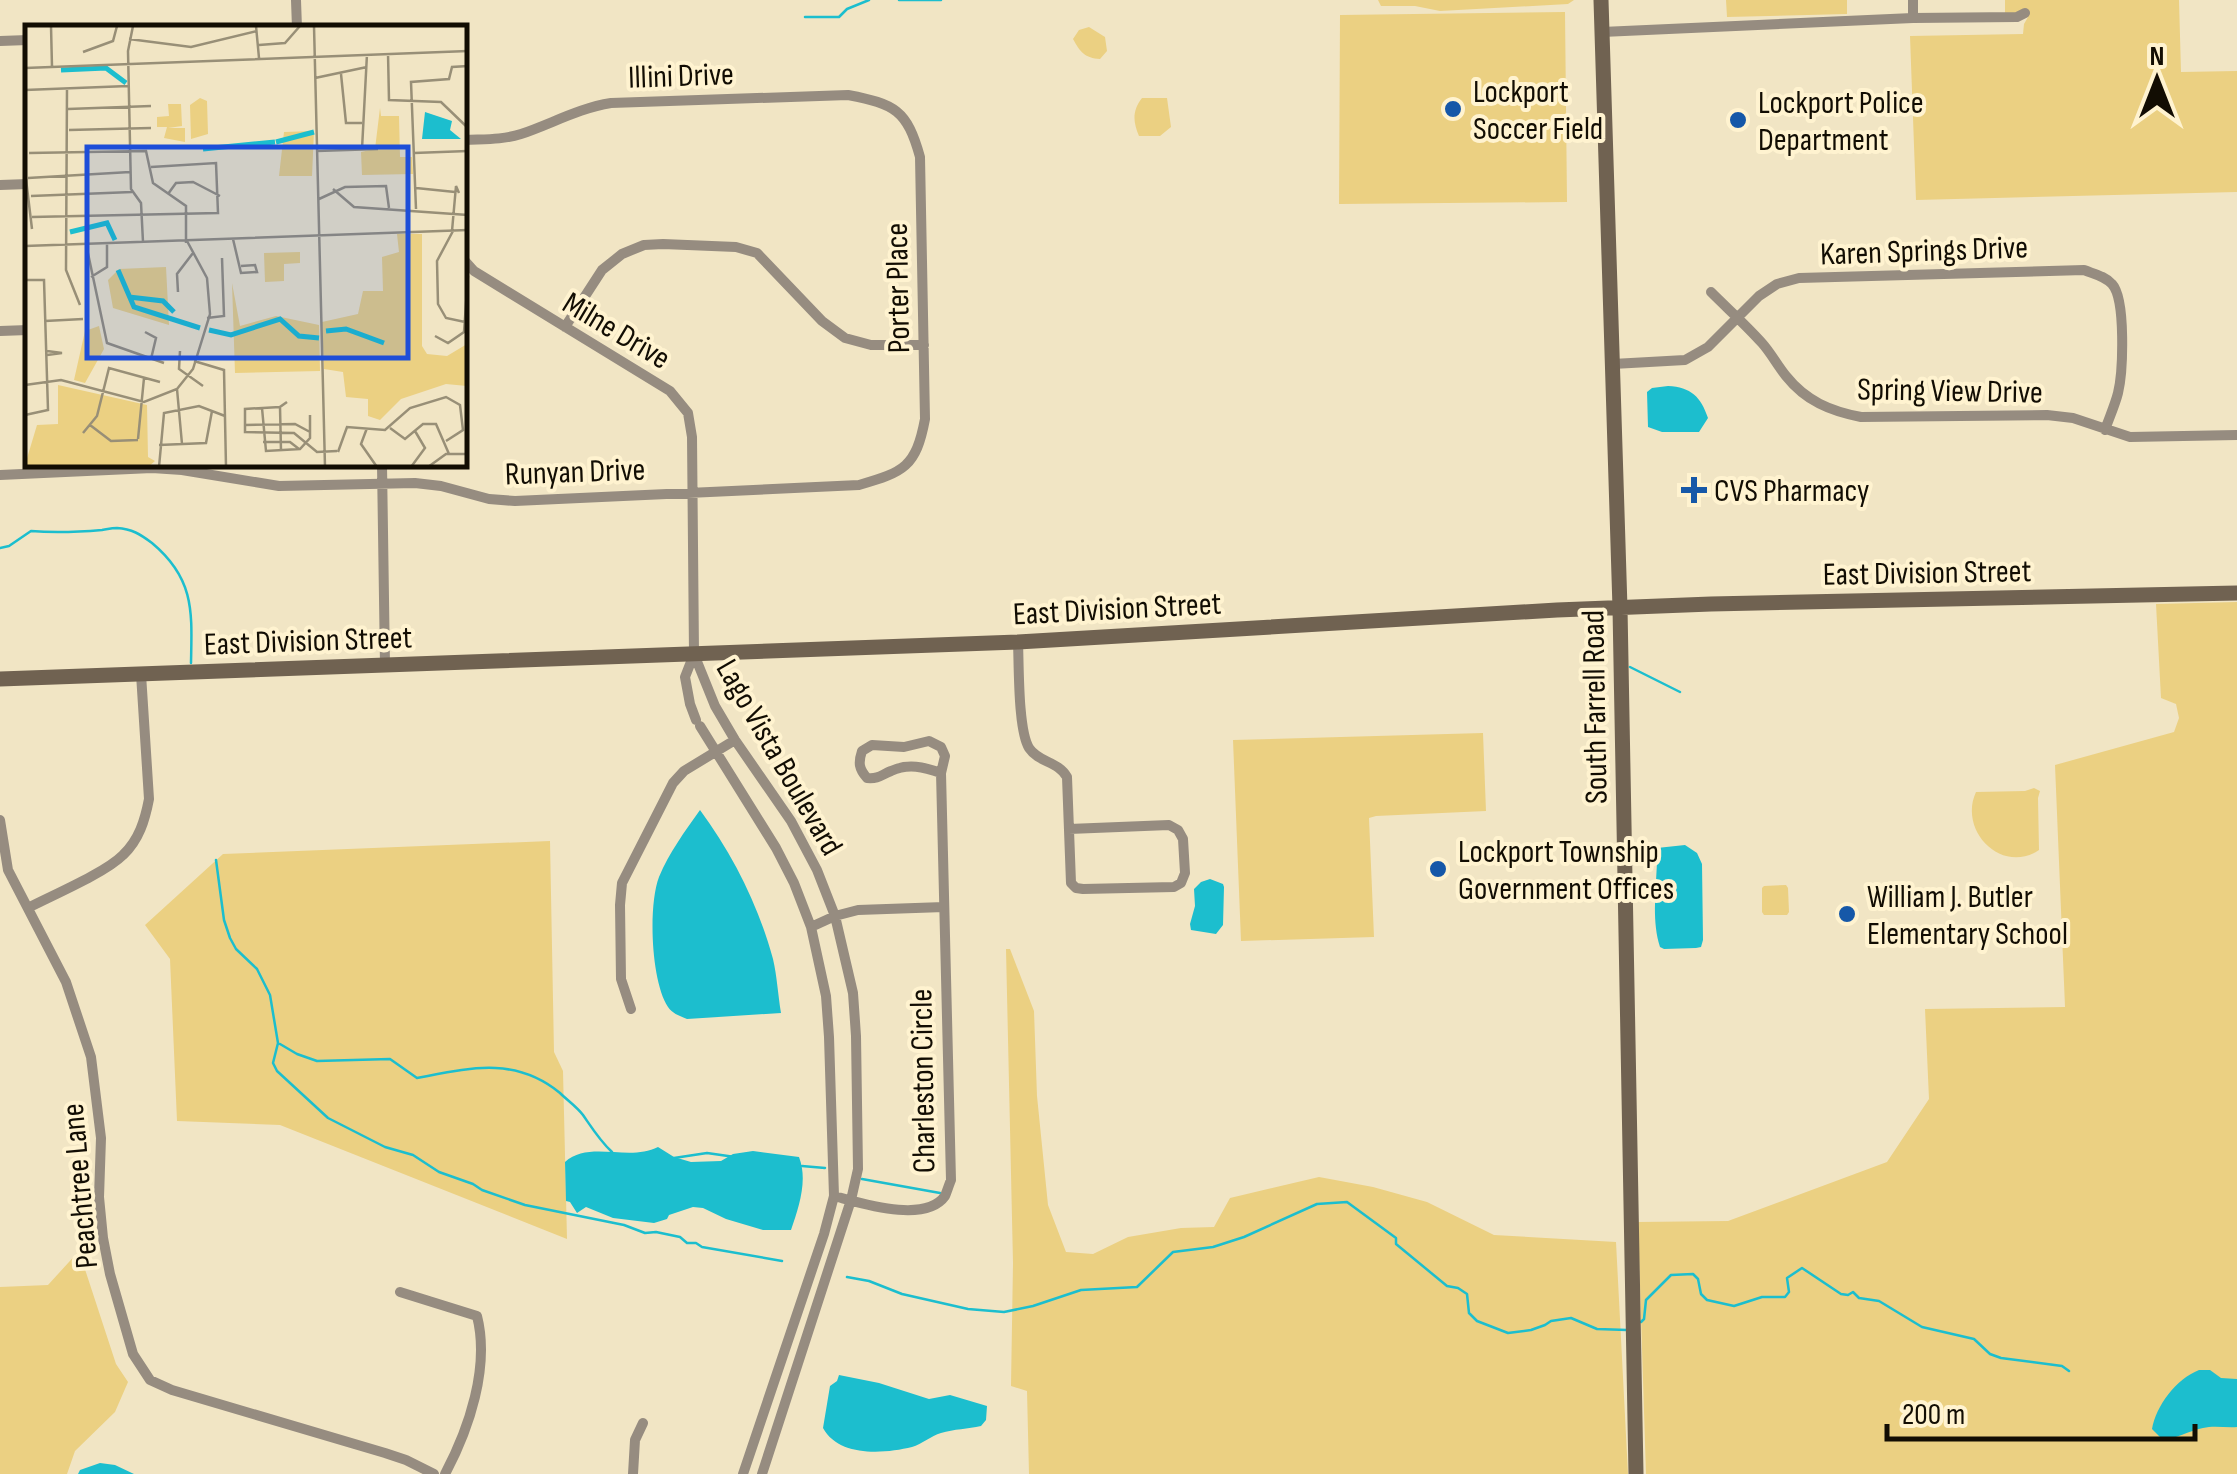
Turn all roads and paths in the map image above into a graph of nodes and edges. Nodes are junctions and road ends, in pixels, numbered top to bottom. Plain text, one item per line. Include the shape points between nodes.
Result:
1 (1602, 0) edge
2 (1913, 0) edge
3 (2025, 13) dead end
4 (1914, 18) junction
5 (1602, 32) junction
6 (25, 40) edge
7 (0, 41) edge
8 (900, 113) joint
9 (468, 140) edge
10 (25, 184) edge
11 (0, 186) edge
12 (468, 265) edge
13 (1711, 292) dead end
14 (1736, 317) junction
15 (565, 328) junction
16 (25, 330) edge
17 (0, 331) edge
18 (924, 344) junction
19 (1612, 364) junction
20 (2105, 430) junction
21 (2237, 435) edge
22 (909, 463) joint
23 (382, 468) edge
24 (0, 475) edge
25 (382, 484) junction
26 (694, 491) junction
27 (2237, 594) edge
28 (1620, 608) junction
29 (1018, 642) junction
30 (694, 654) junction
31 (385, 665) junction
32 (141, 674) junction
33 (0, 679) edge
34 (710, 692) junction
35 (689, 697) junction
36 (735, 740) junction
37 (714, 752) junction
38 (941, 773) junction
39 (0, 820) edge
40 (1069, 829) junction
41 (28, 908) junction
42 (944, 908) junction
43 (835, 916) junction
44 (811, 927) junction
45 (632, 1009) dead end
46 (834, 1196) junction
47 (851, 1200) junction
48 (400, 1292) dead end
49 (644, 1423) dead end
50 (434, 1474) edge
51 (446, 1474) edge
52 (633, 1474) edge
53 (744, 1474) edge
54 (762, 1474) edge
55 (1636, 1474) edge

1 - 5 street, South Farrell Road
2 - 4 street
3 - 4 street
4 - 5 street
5 - 19 street, South Farrell Road
6 - 7 street
8 - 9 street, Illini Drive via 848,94 611,103 520,134
8 - 18 street, Porter Place via 920,157
10 - 11 street
12 - 15 street, Milne Drive
13 - 14 street, Spring View Drive
14 - 19 street, Karen Springs Drive via 1685,360
14 - 20 street, Spring View Drive via 1800,392 1837,413 2047,415
14 - 20 street, Karen Springs Drive via 1776,284 1799,278 2084,270 2102,276 2120,298 2122,373
15 - 18 street via 602,270 622,254 644,245 681,244 758,253 845,338 871,345
15 - 26 street, Milne Drive via 679,402 692,437
16 - 17 street
18 - 22 street, Porter Place via 925,419
19 - 28 street, South Farrell Road
20 - 21 street, Spring View Drive via 2130,437
22 - 26 street, Runyan Drive via 859,485
23 - 25 street
24 - 25 street, Runyan Drive via 152,468 279,486
25 - 26 street, Runyan Drive via 441,486 514,501
25 - 31 street
26 - 30 street, Milne Drive
27 - 28 street, East Division Street
28 - 29 street, East Division Street
28 - 55 street, South Farrell Road
29 - 30 street, East Division Street
29 - 40 street via 1027,745 1061,766
30 - 31 street, East Division Street
30 - 34 street, Lago Vista Boulevard
30 - 35 street, Lago Vista Boulevard via 685,676
31 - 32 street, East Division Street
32 - 33 street, East Division Street
32 - 41 street via 149,799 137,836 122,856
34 - 35 street
34 - 36 street, Lago Vista Boulevard
35 - 37 street, Lago Vista Boulevard
36 - 37 street
36 - 43 street, Lago Vista Boulevard via 791,821
37 - 44 street, Lago Vista Boulevard via 776,848
37 - 45 street via 673,783 622,883 621,979
38 - 38 street via 945,756 929,741 872,745 859,761 867,778 911,766
38 - 42 street
39 - 41 street, Peachtree Lane via 8,870
40 - 40 street via 1169,825 1183,838 1181,883 1076,888
41 - 50 street, Peachtree Lane via 66,982 91,1057 103,1238 140,1368 172,1390
42 - 43 street
42 - 47 street, Charleston Circle via 951,1180 946,1196 920,1209
43 - 44 street
43 - 47 street, Lago Vista Boulevard via 856,1039 858,1168
44 - 46 street, Lago Vista Boulevard via 826,996
46 - 47 street, Charleston Circle
46 - 53 street, Lago Vista Boulevard
47 - 54 street, Lago Vista Boulevard
48 - 51 street via 476,1316 480,1330 472,1412
49 - 52 street via 635,1440

